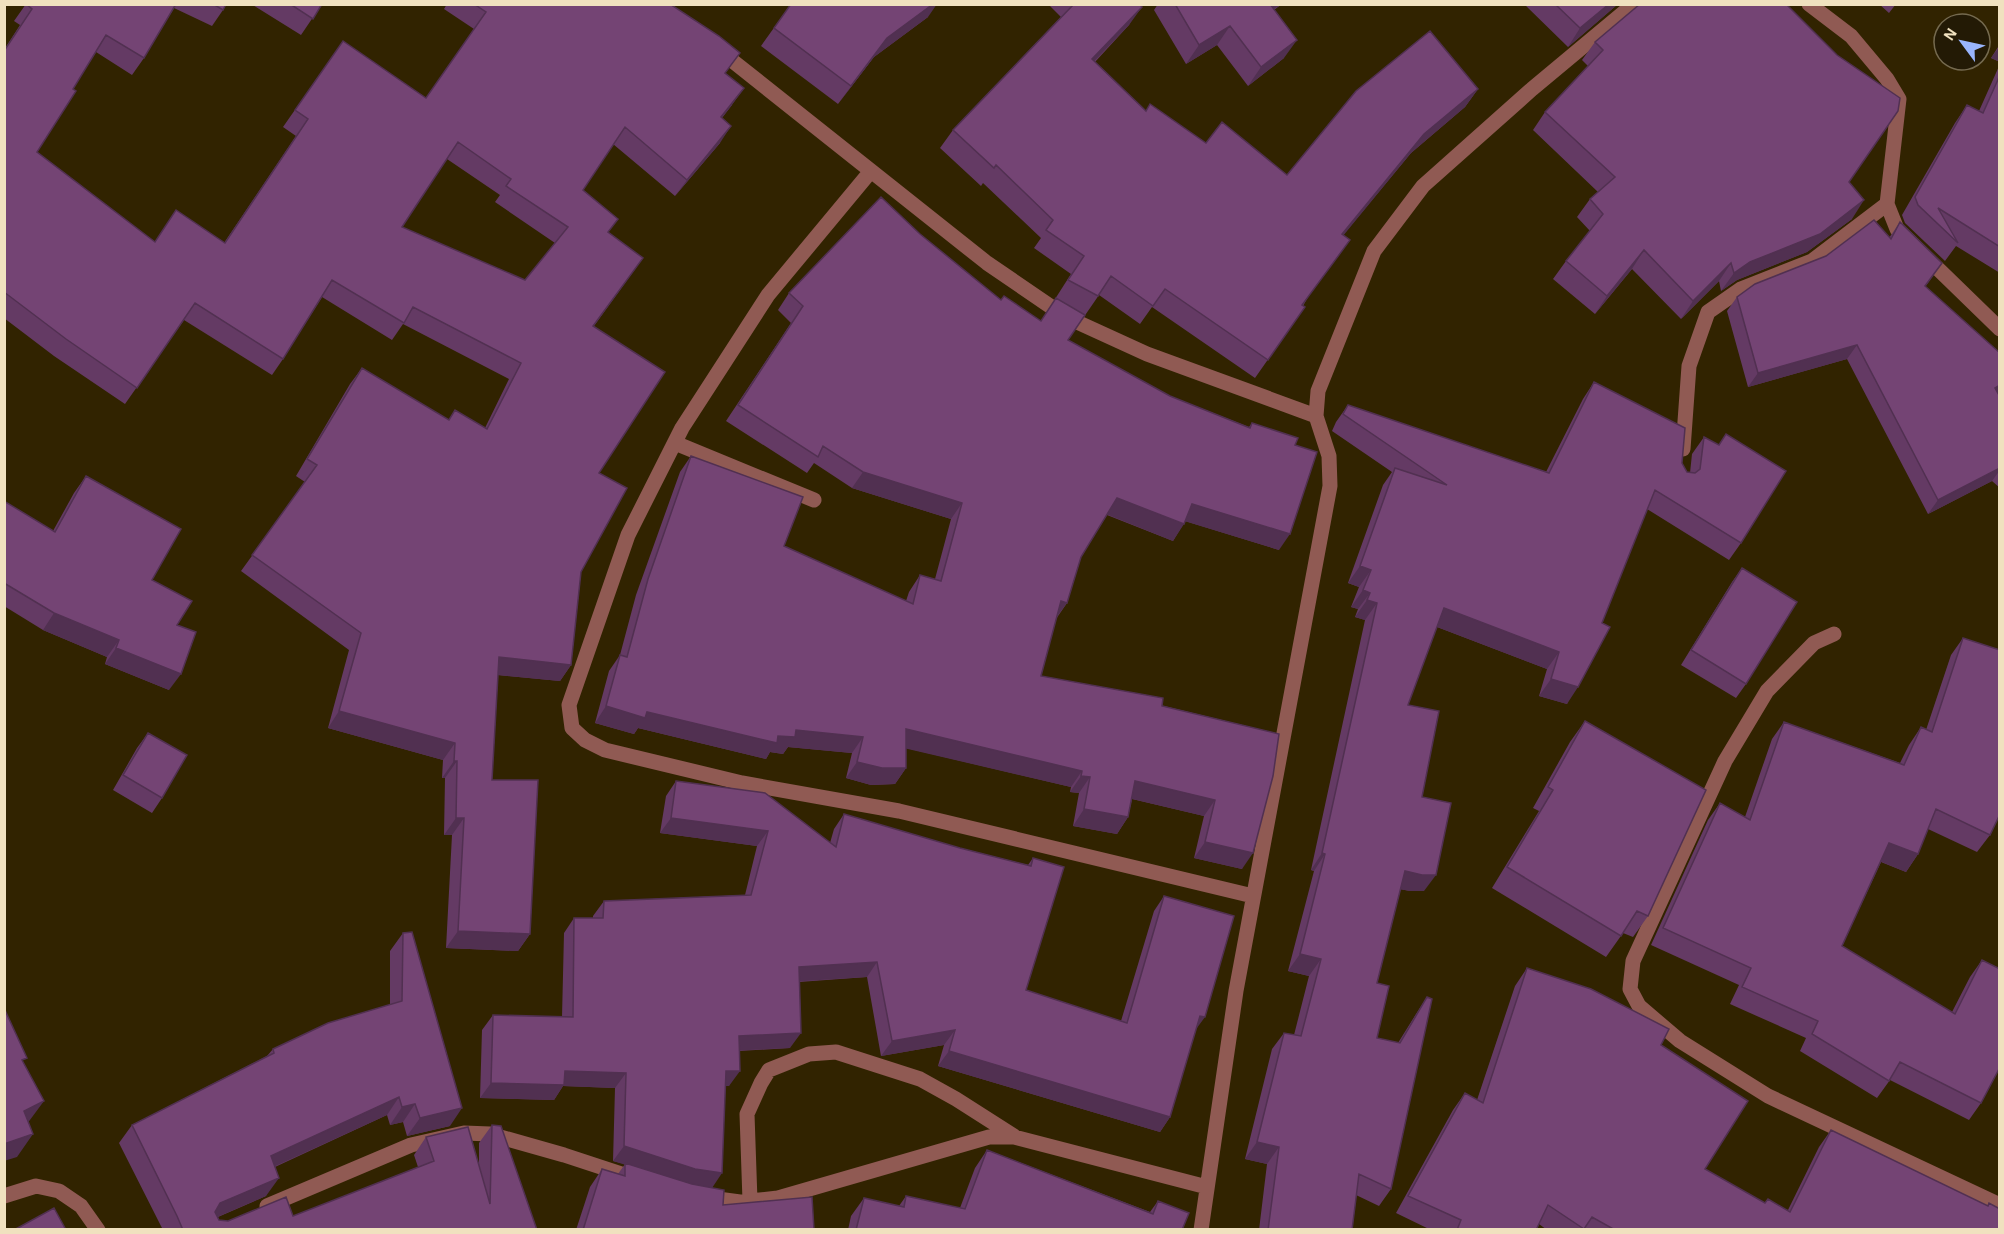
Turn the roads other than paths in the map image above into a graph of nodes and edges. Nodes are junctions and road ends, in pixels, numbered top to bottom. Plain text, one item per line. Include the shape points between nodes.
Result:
1 (1634, 4) edge
2 (1809, 4) edge
3 (709, 42) edge
4 (871, 171) junction
5 (1887, 204) junction
6 (2000, 329) edge
7 (1317, 416) junction
8 (675, 443) junction
9 (1682, 459) edge
10 (814, 500) dead end
11 (1834, 634) dead end
12 (1253, 896) junction
13 (1014, 1137) junction
14 (650, 1183) edge
15 (1207, 1187) junction
16 (693, 1195) edge
17 (4, 1196) edge
18 (750, 1201) junction
19 (2000, 1205) edge
20 (254, 1212) edge
21 (98, 1230) edge
22 (1201, 1230) edge

1 - 7 street via 1423,186 1374,251 1318,391
2 - 5 street via 1851,36 1899,99
3 - 4 street
4 - 7 street via 987,263 1066,317 1147,354
4 - 8 street via 768,295
5 - 6 street via 1897,229
5 - 9 street via 1812,261 1741,289 1708,312 1689,366
7 - 12 street via 1329,456 1330,486
8 - 10 street
8 - 12 street via 628,535 570,705 572,728 585,740 605,750 742,783 899,811
11 - 19 street via 1814,643 1767,691 1725,761 1633,961 1630,989 1639,1006 1680,1041 1768,1096
12 - 15 street
13 - 15 street
13 - 18 street via 989,1137 778,1198
13 - 18 street via 920,1079 836,1052 809,1054 769,1070 747,1114
14 - 20 street via 490,1134 464,1133 411,1145
15 - 22 street
16 - 18 street
17 - 21 street via 36,1186 59,1191 81,1206

